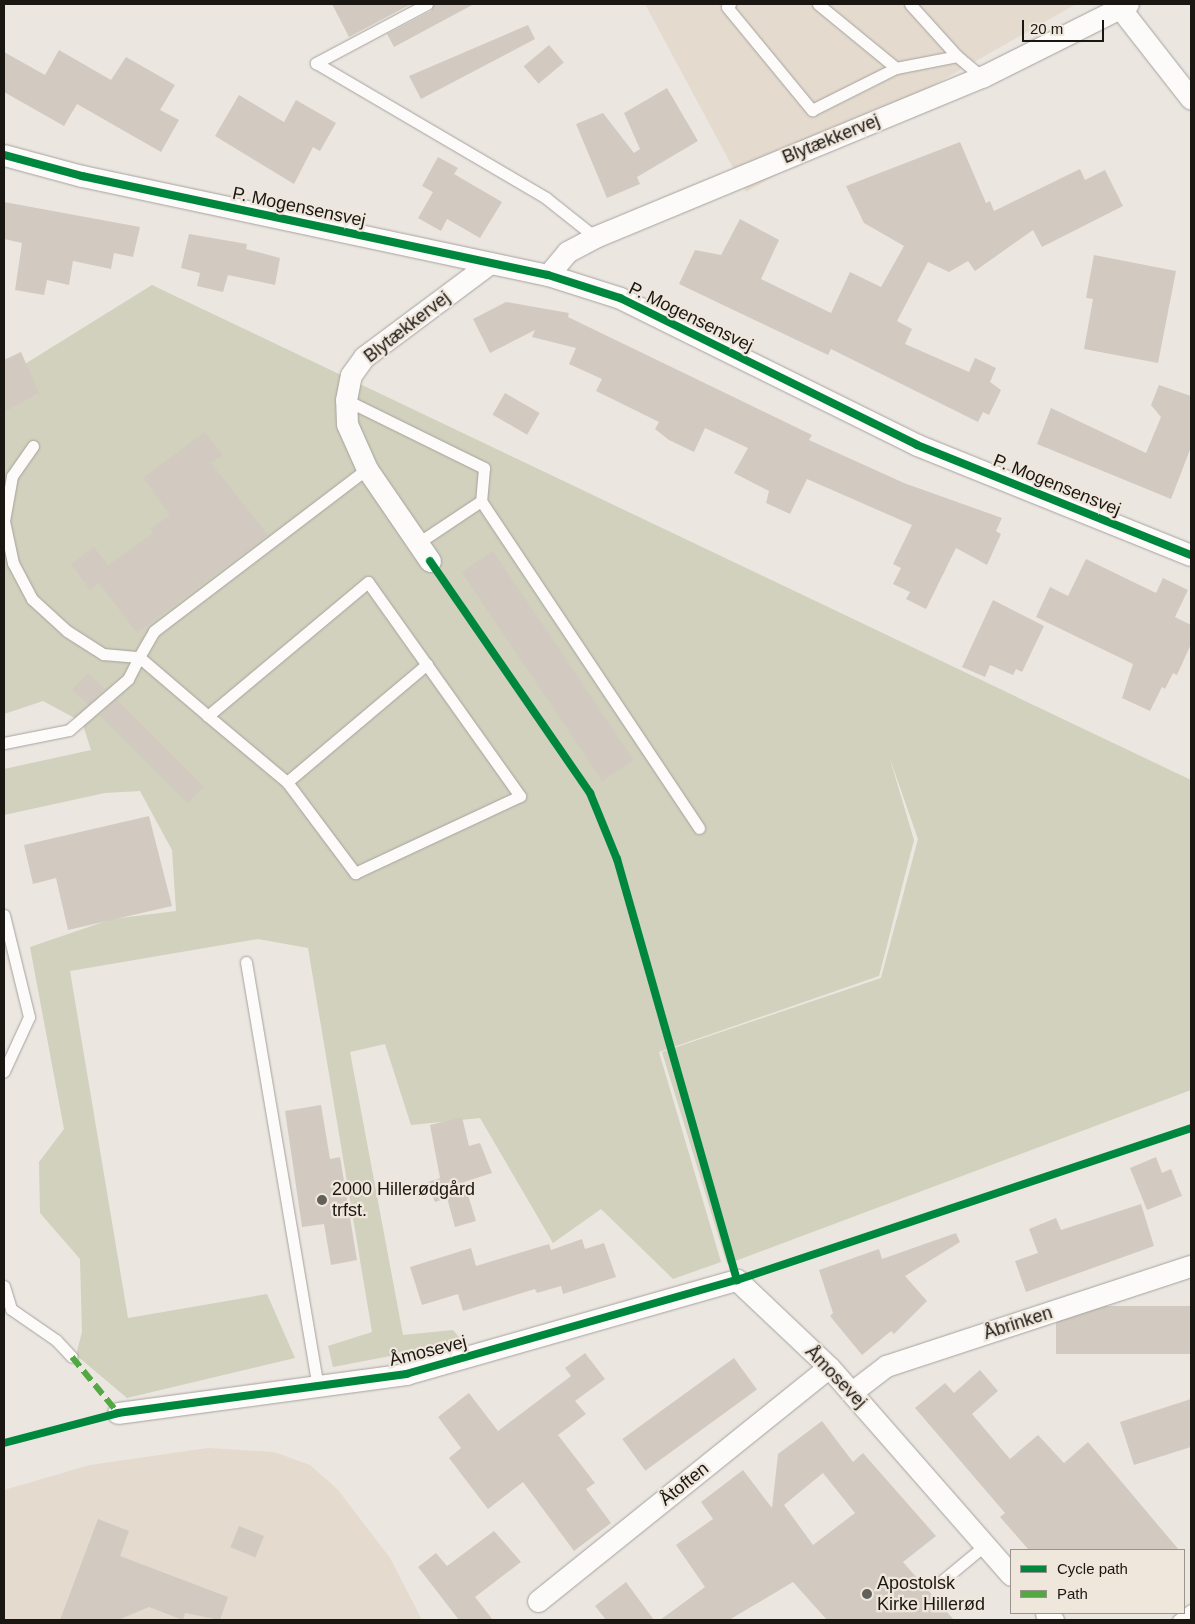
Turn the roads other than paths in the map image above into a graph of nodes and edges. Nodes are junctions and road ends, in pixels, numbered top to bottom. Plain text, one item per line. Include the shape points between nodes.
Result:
1 (427, 4) edge
2 (730, 4) edge
3 (818, 4) edge
4 (910, 4) edge
5 (1124, 6) edge
6 (957, 56) junction
7 (896, 68) junction
8 (982, 77) junction
9 (1191, 99) edge
10 (4, 155) edge
11 (595, 237) junction
12 (490, 263) junction
13 (548, 276) junction
14 (346, 400) junction
15 (32, 446) dead end
16 (367, 469) junction
17 (481, 501) junction
18 (418, 543) junction
19 (1191, 554) edge
20 (430, 561) dead end
21 (139, 657) junction
22 (427, 664) junction
23 (208, 716) junction
24 (4, 743) edge
25 (287, 782) junction
26 (699, 828) dead end
27 (4, 915) edge
28 (246, 962) dead end
29 (4, 1071) edge
30 (1191, 1266) edge
31 (4, 1286) edge
32 (72, 1358) dead end
33 (829, 1367) junction
34 (318, 1386) junction
35 (852, 1392) junction
36 (118, 1413) dead end
37 (984, 1546) junction
38 (1010, 1574) edge
39 (943, 1580) dead end
40 (538, 1601) dead end
41 (1191, 1610) edge
42 (1178, 1620) edge

1 - 11 lane via 316,63 546,198
2 - 7 lane via 727,7 812,110
3 - 7 lane
4 - 6 lane
5 - 8 street, Blytækkervej
5 - 9 street, Blytækkervej
6 - 7 lane
6 - 8 lane
8 - 11 street, Blytækkervej
10 - 12 street, P. Mogensensvej via 82,176
11 - 13 street, Blytækkervej via 567,252
12 - 13 street, P. Mogensensvej
12 - 14 street, Blytækkervej via 364,357 351,375
13 - 19 street, P. Mogensensvej via 620,298 917,446
14 - 16 street, Blytækkervej via 347,424
14 - 17 lane via 484,468
15 - 21 lane via 12,476 4,521 13,563 32,598 66,631 103,654
16 - 18 street, Blytækkervej
16 - 21 lane via 154,631
17 - 18 lane
17 - 26 lane
18 - 20 street, Blytækkervej
21 - 23 lane
21 - 24 lane via 128,679 69,730
22 - 23 lane via 368,582
22 - 25 lane
22 - 25 lane via 520,796 355,873
23 - 25 lane
27 - 29 lane via 28,1017
28 - 34 lane
30 - 35 street, Åbrinken via 886,1366
31 - 32 lane via 11,1309 56,1340
33 - 34 street, Åmosevej via 737,1280 406,1374
33 - 35 street, Åmosevej
33 - 40 street, Åtoften
34 - 36 street, Åmosevej
35 - 37 street, Åmosevej
37 - 38 street, Åmosevej
37 - 39 lane
41 - 42 lane

